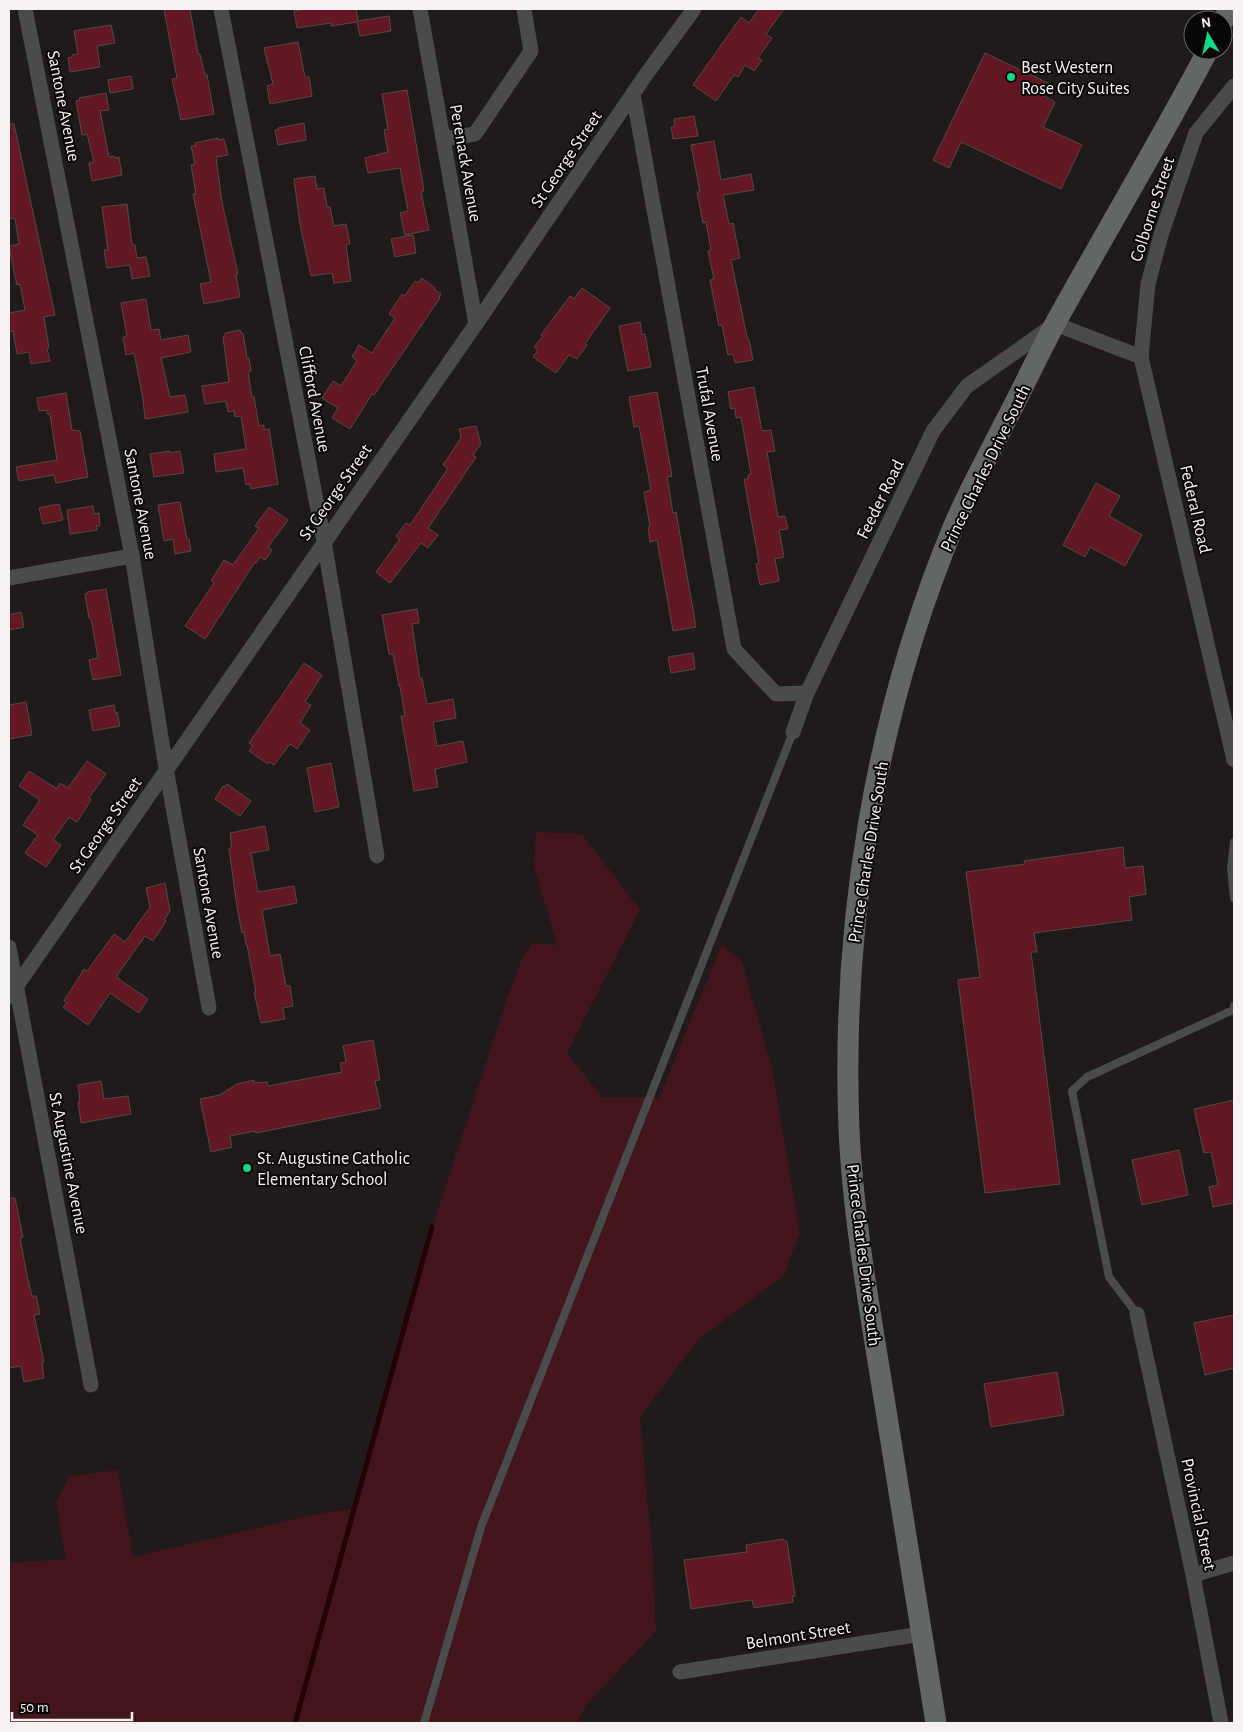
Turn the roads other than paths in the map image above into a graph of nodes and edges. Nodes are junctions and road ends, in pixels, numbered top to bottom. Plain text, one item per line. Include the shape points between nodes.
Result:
1 (25, 9) edge
2 (221, 9) edge
3 (420, 9) edge
4 (524, 9) edge
5 (694, 9) edge
6 (1202, 60) edge
7 (1234, 86) edge
8 (633, 94) junction
9 (443, 139) junction
10 (476, 324) junction
11 (1055, 324) junction
12 (1141, 357) junction
13 (324, 541) junction
14 (132, 556) junction
15 (9, 578) edge
16 (807, 692) junction
17 (793, 732) joint
18 (1234, 760) edge
19 (166, 768) junction
20 (1234, 842) edge
21 (377, 856) dead end
22 (1234, 898) edge
23 (9, 947) edge
24 (13, 991) edge
25 (1234, 1006) edge
26 (209, 1008) dead end
27 (1138, 1314) joint
28 (91, 1385) dead end
29 (1234, 1563) edge
30 (1193, 1575) junction
31 (921, 1634) junction
32 (680, 1672) dead end
33 (424, 1723) edge
34 (936, 1723) edge
35 (1221, 1723) edge

1 - 14 street, Santone Avenue
2 - 13 street, Clifford Avenue
3 - 9 street, Perenack Avenue
4 - 9 street via 531,51 475,134
5 - 8 street, St George Street
6 - 11 main road, Prince Charles Drive South
7 - 12 street, Colborne Street via 1196,133 1148,284
8 - 10 street, St George Street
8 - 16 street, Trufal Avenue via 734,649 776,694
9 - 10 street, Perenack Avenue
10 - 13 street, St George Street
11 - 12 street
11 - 16 street, Feeder Road via 967,386 932,431
11 - 31 main road, Prince Charles Drive South via 956,521 923,607 889,722 866,836 858,896 848,1043 854,1194
12 - 18 street, Federal Road
13 - 19 street, St George Street
13 - 21 street, Clifford Avenue
14 - 15 street
14 - 19 street, Santone Avenue
16 - 17 street, Feeder Road
17 - 33 lane via 481,1527
19 - 24 street, St George Street
19 - 26 street, Santone Avenue
20 - 22 lane via 1231,868
23 - 24 street, St Augustine Avenue
24 - 28 street, St Augustine Avenue
25 - 27 lane via 1233,1010 1087,1077 1072,1091 1109,1277
27 - 30 street, Provincial Street
29 - 30 street
30 - 35 street, Provincial Street
31 - 32 street, Belmont Street
31 - 34 main road, Prince Charles Drive South

